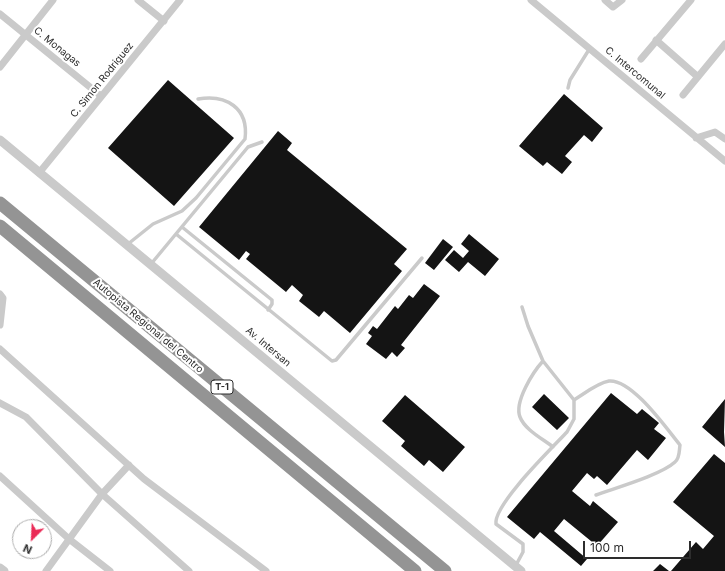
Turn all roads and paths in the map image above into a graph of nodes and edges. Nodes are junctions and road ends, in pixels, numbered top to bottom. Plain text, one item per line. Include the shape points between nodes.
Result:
1 (53, 0) edge
2 (138, 0) edge
3 (180, 0) edge
4 (531, 0) edge
5 (605, 0) edge
6 (622, 0) edge
7 (691, 0) edge
8 (0, 14) edge
9 (164, 21) junction
10 (26, 35) junction
11 (656, 40) junction
12 (725, 44) edge
13 (590, 48) junction
14 (641, 58) dead end
15 (0, 67) edge
16 (698, 76) junction
17 (568, 88) dead end
18 (683, 95) dead end
19 (101, 96) junction
20 (198, 99) dead end
21 (696, 138) junction
22 (725, 139) edge
23 (0, 140) edge
24 (262, 142) dead end
25 (725, 161) edge
26 (39, 173) junction
27 (0, 203) edge
28 (0, 226) edge
29 (182, 227) junction
30 (176, 234) junction
31 (127, 245) junction
32 (422, 258) dead end
33 (150, 264) junction
34 (0, 294) edge
35 (522, 307) dead end
36 (268, 310) junction
37 (0, 325) edge
38 (0, 349) edge
39 (543, 360) junction
40 (574, 400) junction
41 (0, 403) edge
42 (553, 446) junction
43 (129, 465) junction
44 (0, 476) edge
45 (102, 494) junction
46 (596, 495) dead end
47 (69, 539) junction
48 (0, 568) edge
49 (518, 569) edge
50 (4, 571) edge
51 (46, 571) edge
52 (110, 571) edge
53 (189, 571) edge
54 (265, 571) edge
55 (415, 571) edge
56 (445, 571) edge

1 - 10 street
2 - 9 street
3 - 9 street, C. Simon Rodriguez
4 - 13 street, C. Intercomunal
5 - 6 street via 613,7
7 - 11 street
8 - 10 street, C. Monagas
9 - 19 street, C. Simon Rodriguez
10 - 15 street
10 - 19 street, C. Monagas
11 - 14 street
11 - 16 street
12 - 16 street
13 - 17 lane via 570,80
13 - 21 street, C. Intercomunal
16 - 18 street
19 - 26 street, C. Simon Rodriguez
20 - 31 lane via 212,97 231,103 242,118 245,139 182,211 153,224
21 - 22 street via 715,132
21 - 25 street, C. Intercomunal
23 - 26 street, Av. Intersan
24 - 29 lane via 248,147
26 - 31 street, Av. Intersan
27 - 56 highway, Autopista Regional del Centro / T-1
28 - 55 highway, Autopista Regional del Centro / T-1
29 - 30 lane
29 - 36 lane via 272,300
30 - 33 lane
30 - 36 lane
31 - 33 street, Av. Intersan
32 - 36 lane via 334,361
33 - 49 street, Av. Intersan
34 - 37 street via 3,298
35 - 39 lane
38 - 43 street
39 - 40 lane
39 - 42 lane via 529,380 519,406 520,418 528,428
40 - 42 lane via 574,419 568,432
40 - 46 lane via 608,381 618,382 643,401 680,445 676,462 670,466
41 - 45 street via 26,417
42 - 49 lane via 506,499 496,517 496,524 523,544
43 - 45 street
43 - 54 street
44 - 47 street
45 - 47 street
45 - 53 street
47 - 51 street
47 - 52 street
48 - 50 street

